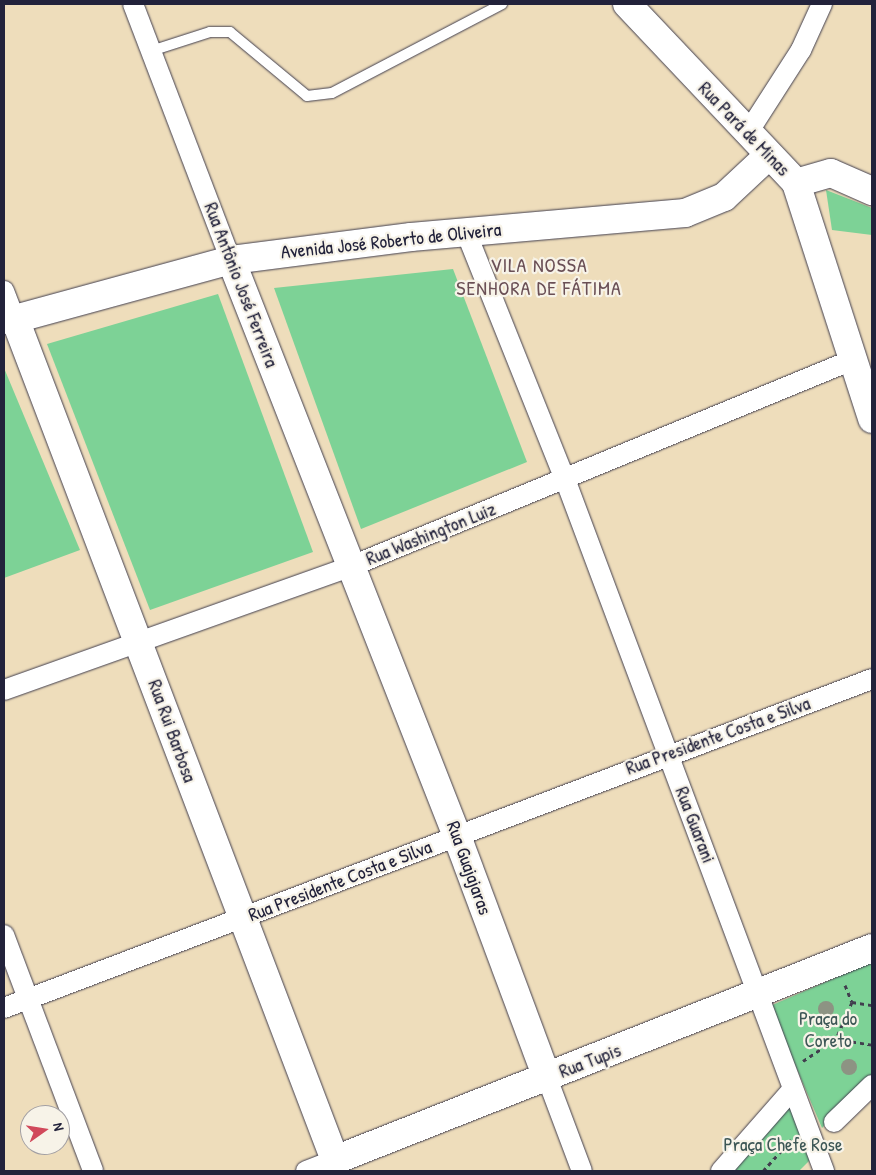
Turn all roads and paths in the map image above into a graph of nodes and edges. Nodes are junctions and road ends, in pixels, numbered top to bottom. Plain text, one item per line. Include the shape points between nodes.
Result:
1 (133, 4) edge
2 (502, 4) edge
3 (626, 4) edge
4 (822, 4) edge
5 (151, 51) junction
6 (747, 134) junction
7 (768, 156) junction
8 (796, 183) junction
9 (872, 191) edge
10 (466, 232) junction
11 (231, 260) junction
12 (4, 290) edge
13 (9, 322) edge
14 (852, 360) junction
15 (872, 419) edge
16 (565, 479) junction
17 (352, 566) junction
18 (139, 641) junction
19 (872, 679) edge
20 (4, 690) edge
21 (668, 754) junction
22 (457, 836) junction
23 (242, 918) junction
24 (4, 935) edge
25 (872, 948) edge
26 (836, 964) junction
27 (760, 996) junction
28 (28, 998) junction
29 (852, 1002) junction
30 (872, 1004) edge
31 (4, 1008) edge
32 (836, 1039) junction
33 (872, 1045) edge
34 (547, 1078) junction
35 (788, 1082) junction
36 (872, 1085) edge
37 (834, 1122) dead end
38 (805, 1125) junction
39 (337, 1166) edge
40 (816, 1167) edge
41 (93, 1171) edge
42 (306, 1171) edge
43 (582, 1171) edge
44 (721, 1171) edge
45 (763, 1171) edge

1 - 5 street, Rua Antônio José Ferreira
2 - 5 lane via 332,93 307,96 230,32 210,32
3 - 6 main road, Rua Pará de Minas
4 - 6 street via 801,50
5 - 11 street, Rua Antônio José Ferreira
6 - 7 main road, Rua Pará de Minas
7 - 8 main road, Rua Pará de Minas
7 - 10 main road, Avenida José Roberto de Oliveira via 724,197 685,213
8 - 9 main road via 830,173
8 - 14 main road, Rua Pará de Minas
10 - 11 main road, Avenida José Roberto de Oliveira
10 - 16 street, Rua Guarani
11 - 13 main road, Avenida José Roberto de Oliveira
11 - 17 main road, Rua Antônio José Ferreira
12 - 13 street, Rua Rui Barbosa
13 - 18 main road, Rua Rui Barbosa
14 - 15 main road, Rua Pará de Minas
14 - 16 street, Rua Washington Luiz
16 - 17 street, Rua Washington Luiz
16 - 21 street, Rua Guarani
17 - 18 street, Rua Washington Luiz
17 - 22 main road, Rua Guajajaras
18 - 20 street, Rua Washington Luiz
18 - 23 main road, Rua Rui Barbosa
19 - 21 street, Rua Presidente Costa e Silva
21 - 22 street, Rua Presidente Costa e Silva
21 - 27 street, Rua Guarani
22 - 23 street, Rua Presidente Costa e Silva
22 - 34 main road, Rua Guajajaras
23 - 28 street, Rua Presidente Costa e Silva
23 - 39 main road, Rua Rui Barbosa
24 - 28 street
25 - 26 main road, Rua Tupis
26 - 27 main road, Rua Tupis
26 - 29 path
27 - 34 main road, Rua Tupis
27 - 35 street, Rua Guarani
28 - 31 street, Rua Presidente Costa e Silva
28 - 41 street
29 - 30 path
29 - 32 path
32 - 33 path
32 - 35 path
34 - 39 main road, Rua Tupis
34 - 43 street, Rua Guajajaras
35 - 38 street, Rua Guarani
35 - 44 street
36 - 37 street
38 - 40 street, Rua Guarani
38 - 45 path
39 - 42 street, Rua Tupis

